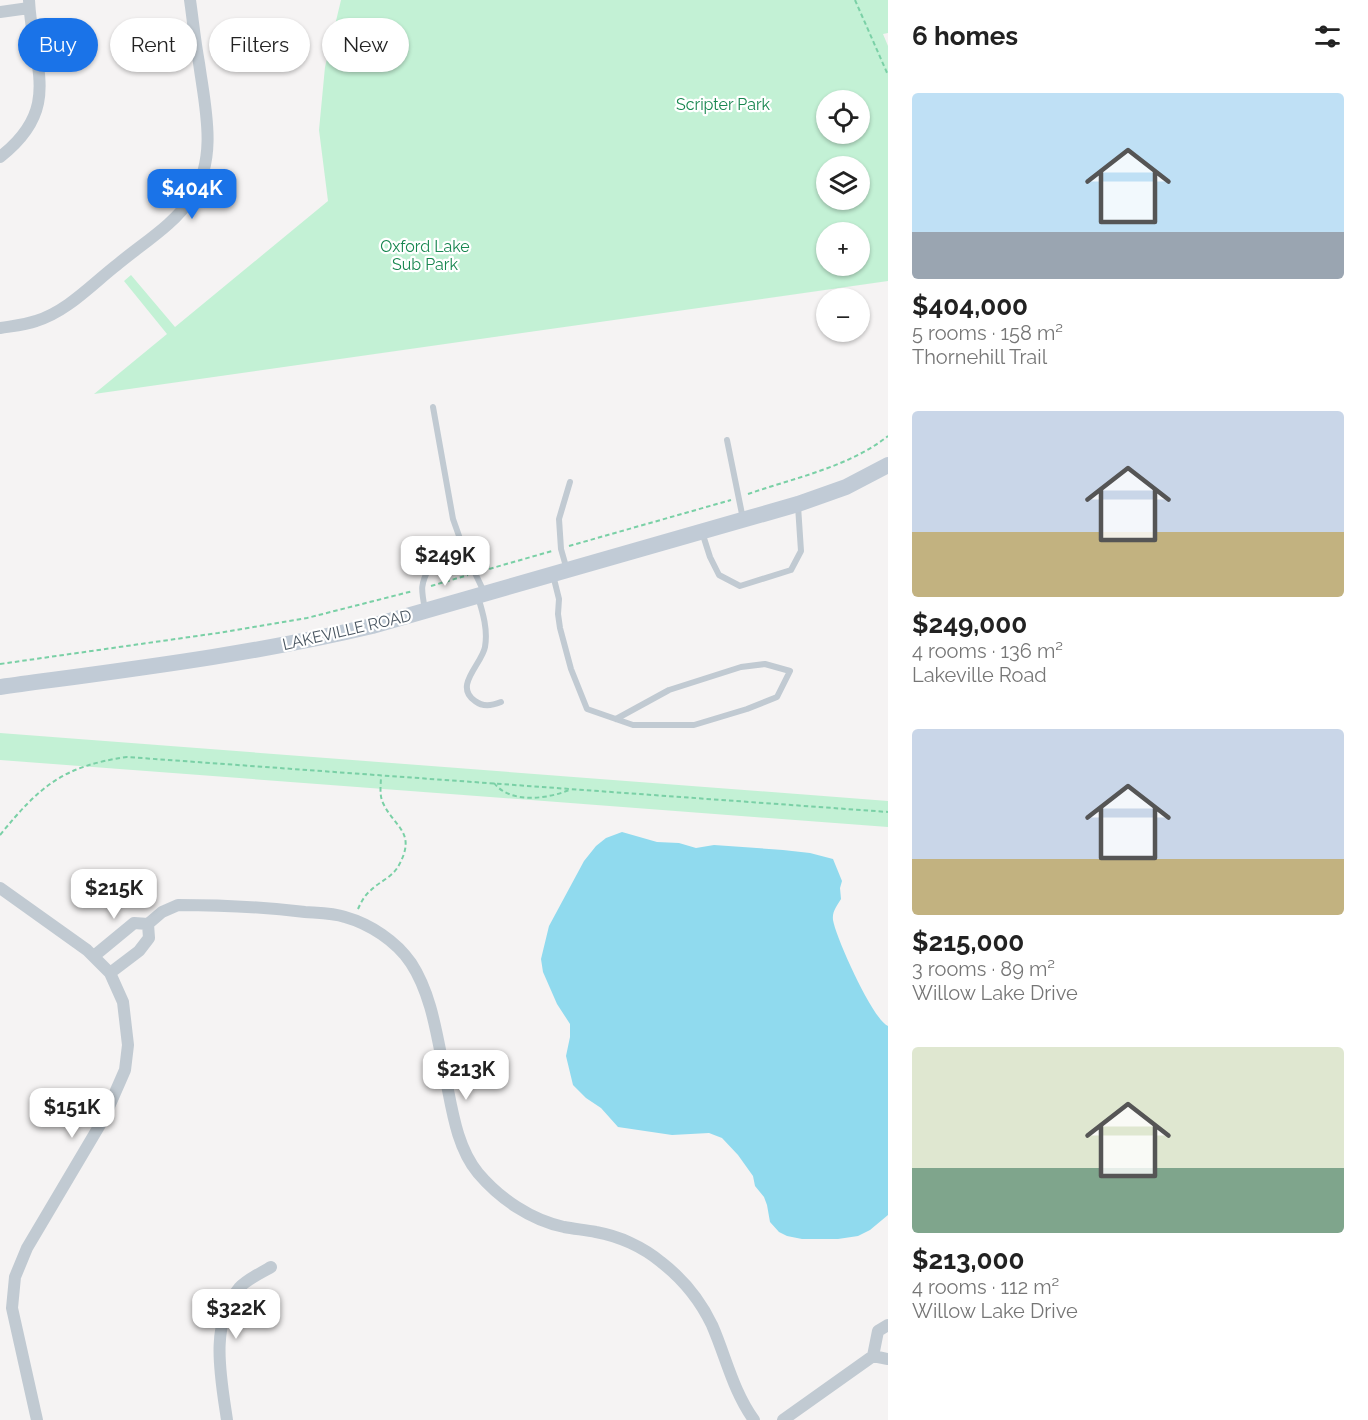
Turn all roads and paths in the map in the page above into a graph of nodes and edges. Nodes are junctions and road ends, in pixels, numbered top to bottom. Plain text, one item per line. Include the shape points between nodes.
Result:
1 (190, 0) edge
2 (855, 0) edge
3 (29, 4) edge
4 (0, 12) edge
5 (888, 75) edge
6 (0, 157) edge
7 (0, 328) edge
8 (434, 407) dead end
9 (727, 440) dead end
10 (888, 465) edge
11 (570, 483) dead end
12 (798, 504) junction
13 (743, 520) junction
14 (702, 531) junction
15 (466, 557) junction
16 (560, 573) junction
17 (481, 595) junction
18 (425, 611) junction
19 (0, 687) edge
20 (501, 702) dead end
21 (616, 719) junction
22 (381, 775) junction
23 (494, 783) junction
24 (572, 789) junction
25 (888, 812) edge
26 (0, 835) edge
27 (0, 888) edge
28 (353, 920) junction
29 (148, 924) junction
30 (93, 956) junction
31 (110, 973) junction
32 (271, 1267) dead end
33 (888, 1324) edge
34 (873, 1356) junction
35 (888, 1359) edge
36 (37, 1420) edge
37 (227, 1420) edge
38 (754, 1420) edge
39 (783, 1420) edge

1 - 7 street via 208,126 206,164 193,196 150,240 74,300 35,322
2 - 5 path
3 - 4 street
3 - 6 street via 40,68 39,101 31,125
8 - 15 lane via 453,519
9 - 13 lane
10 - 12 main road, LAKEVILLE ROAD via 846,487
11 - 16 lane via 559,519
12 - 13 main road, LAKEVILLE ROAD
12 - 14 lane via 801,551 791,570 740,586 719,575
13 - 14 main road, LAKEVILLE ROAD
14 - 16 main road, LAKEVILLE ROAD
15 - 17 lane
15 - 18 lane via 430,566 420,589
16 - 17 main road, LAKEVILLE ROAD
16 - 21 lane via 558,614 571,669 587,709
17 - 18 main road, LAKEVILLE ROAD
17 - 20 lane via 485,647 466,685 471,698 486,706
18 - 19 main road, LAKEVILLE ROAD via 262,649
21 - 21 lane via 633,725 694,725 777,697 790,671 765,664 741,667 669,690
22 - 23 path
22 - 26 path via 127,757 98,761 60,776 42,789
22 - 28 path via 382,801 403,829 403,856 394,873 367,895
23 - 24 path
23 - 24 path via 502,792 522,796 546,797
24 - 25 path
27 - 30 street
28 - 29 street via 286,910 178,905
28 - 38 street via 375,928 394,945 410,961 422,984 464,1153 478,1173 511,1203 534,1217 631,1243 682,1280 711,1324 732,1380
29 - 30 street via 134,923
29 - 31 street via 149,939
30 - 31 street
31 - 36 street via 127,1023 125,1071 104,1118 27,1248 15,1277 12,1308
32 - 37 street via 240,1286 224,1317 219,1350
33 - 34 street via 879,1331
34 - 35 street
34 - 39 street

